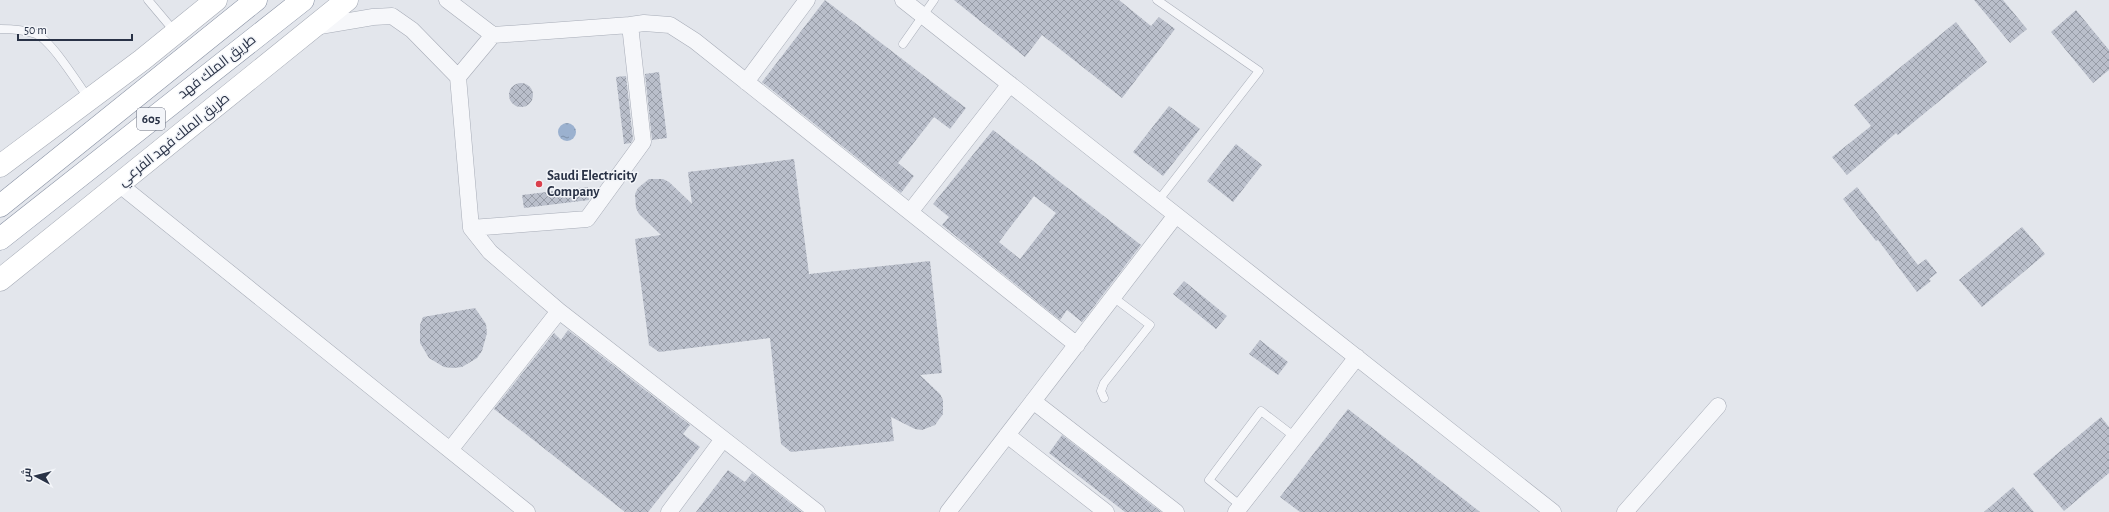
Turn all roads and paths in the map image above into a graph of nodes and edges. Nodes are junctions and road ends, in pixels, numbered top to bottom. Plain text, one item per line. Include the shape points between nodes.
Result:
1 (148, 0) edge
2 (216, 0) edge
3 (256, 0) edge
4 (303, 0) edge
5 (347, 0) edge
6 (447, 0) edge
7 (807, 0) edge
8 (903, 0) edge
9 (934, 0) edge
10 (1157, 0) edge
11 (923, 16) junction
12 (630, 25) junction
13 (311, 28) junction
14 (0, 29) edge
15 (176, 33) junction
16 (493, 36) junction
17 (903, 44) dead end
18 (458, 77) junction
19 (746, 82) junction
20 (1010, 84) junction
21 (89, 100) junction
22 (0, 166) edge
23 (120, 185) junction
24 (1158, 201) junction
25 (0, 206) edge
26 (910, 212) junction
27 (1176, 215) junction
28 (472, 228) junction
29 (0, 238) edge
30 (0, 280) edge
31 (1113, 297) junction
32 (559, 311) junction
33 (1077, 345) junction
34 (1357, 357) junction
35 (1104, 398) dead end
36 (1034, 401) junction
37 (1718, 406) dead end
38 (1007, 435) junction
39 (1295, 437) junction
40 (723, 439) junction
41 (450, 450) junction
42 (1238, 509) edge
43 (527, 512) edge
44 (669, 512) edge
45 (817, 512) edge
46 (948, 512) edge
47 (1106, 512) edge
48 (1176, 512) edge
49 (1553, 512) edge
50 (1625, 512) edge

1 - 15 lane
2 - 15 main road
3 - 25 main road, طريق الملك فهد / 605
4 - 29 main road, طريق الملك فهد / 605
5 - 13 main road, طريق الملك فهد الفرعي
6 - 16 street
7 - 19 street
8 - 11 street
9 - 11 lane
10 - 24 lane via 1259,71
11 - 17 lane
11 - 20 street
12 - 16 street
12 - 19 street via 670,25 695,41
12 - 28 street via 643,142 587,219
13 - 18 street via 392,16 412,30
13 - 23 main road, طريق الملك فهد الفرعي
14 - 21 lane via 20,29 38,35 54,50
15 - 21 main road
16 - 18 street
18 - 28 street
19 - 26 street
20 - 24 street
20 - 26 street
21 - 22 main road
23 - 30 main road, طريق الملك فهد الفرعي
23 - 41 street
24 - 27 street
26 - 33 street
27 - 31 street
27 - 34 street
28 - 32 street via 490,252
31 - 33 street
31 - 35 lane via 1150,325 1104,383 1101,391
32 - 40 street
32 - 41 street
33 - 36 street
34 - 39 street
34 - 49 street
36 - 38 street
36 - 48 street
37 - 50 street
38 - 46 street
38 - 47 street
39 - 42 street
39 - 42 lane via 1261,411 1209,480
40 - 44 street
40 - 45 street
41 - 43 street

